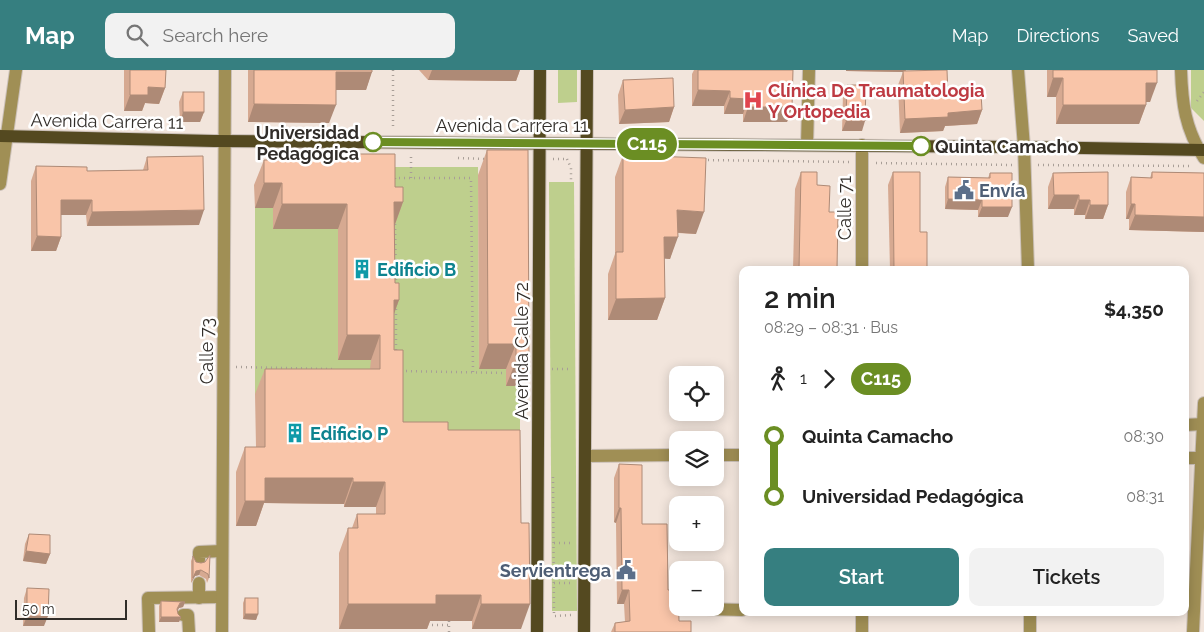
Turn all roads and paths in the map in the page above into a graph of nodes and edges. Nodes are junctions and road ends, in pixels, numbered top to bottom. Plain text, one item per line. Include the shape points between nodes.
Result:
1 (16, 70) edge
2 (225, 70) edge
3 (393, 70) edge
4 (540, 70) edge
5 (587, 70) edge
6 (809, 70) edge
7 (1018, 70) edge
8 (1182, 70) edge
9 (393, 130) dead end
10 (3, 136) edge
11 (224, 140) junction
12 (411, 142) junction
13 (540, 143) junction
14 (587, 143) junction
15 (807, 145) junction
16 (862, 145) junction
17 (1024, 147) junction
18 (1201, 156) edge
19 (697, 160) edge
20 (862, 162) junction
21 (1024, 165) junction
22 (411, 178) junction
23 (0, 184) edge
24 (395, 187) edge
25 (395, 216) edge
26 (862, 266) edge
27 (1028, 266) edge
28 (396, 284) edge
29 (396, 303) edge
30 (396, 351) edge
31 (234, 367) dead end
32 (340, 369) edge
33 (552, 369) dead end
34 (573, 369) dead end
35 (396, 370) edge
36 (472, 372) junction
37 (506, 373) dead end
38 (1204, 402) edge
39 (1203, 424) edge
40 (1189, 426) edge
41 (669, 455) edge
42 (724, 455) edge
43 (739, 455) edge
44 (586, 456) junction
45 (1189, 458) edge
46 (1201, 458) junction
47 (554, 543) dead end
48 (575, 543) dead end
49 (222, 552) junction
50 (199, 560) dead end
51 (199, 583) dead end
52 (554, 583) dead end
53 (575, 583) dead end
54 (199, 598) junction
55 (222, 598) junction
56 (724, 610) edge
57 (739, 610) edge
58 (186, 615) dead end
59 (575, 615) dead end
60 (554, 616) dead end
61 (862, 616) edge
62 (1030, 616) edge
63 (449, 621) dead end
64 (427, 625) dead end
65 (449, 625) junction
66 (148, 632) edge
67 (189, 632) edge
68 (222, 632) edge
69 (449, 632) edge
70 (537, 632) edge
71 (584, 632) edge
72 (862, 632) edge
73 (1030, 632) edge
74 (1193, 632) edge

1 - 10 street
2 - 11 street, Calle 73
3 - 9 path
4 - 13 main road, Avenida Calle 72
5 - 14 main road
6 - 15 street
7 - 17 street
8 - 18 street via 1187,125
10 - 11 main road, Avenida Carrera 11
10 - 23 street
11 - 12 main road, Avenida Carrera 11
11 - 49 street, Calle 73
12 - 13 main road, Avenida Carrera 11
12 - 22 path
13 - 14 main road, Avenida Carrera 11
13 - 70 main road, Avenida Calle 72
14 - 15 main road, Avenida Carrera 11
14 - 44 main road
15 - 16 main road, Avenida Carrera 11
16 - 17 main road, Avenida Carrera 11
16 - 20 street, Calle 71
17 - 18 main road, Avenida Carrera 11
17 - 21 street
18 - 21 path
19 - 20 path
20 - 21 path
20 - 26 street, Calle 71
21 - 27 street
22 - 24 path via 395,178
22 - 36 path via 471,178
25 - 28 path
29 - 30 path
31 - 32 path
33 - 34 path
35 - 36 path
36 - 37 path
38 - 39 street
39 - 40 street
39 - 46 street
41 - 44 street
42 - 43 street
44 - 71 main road
45 - 46 street
46 - 74 street
47 - 48 path
49 - 50 street via 199,552
49 - 55 street, Calle 73
51 - 54 street
52 - 53 path
54 - 55 street
54 - 66 street via 148,598 153,613
55 - 68 street, Calle 73
56 - 57 street
58 - 67 street
59 - 60 path
61 - 72 street
62 - 73 street
63 - 65 path
64 - 65 path
65 - 69 path

